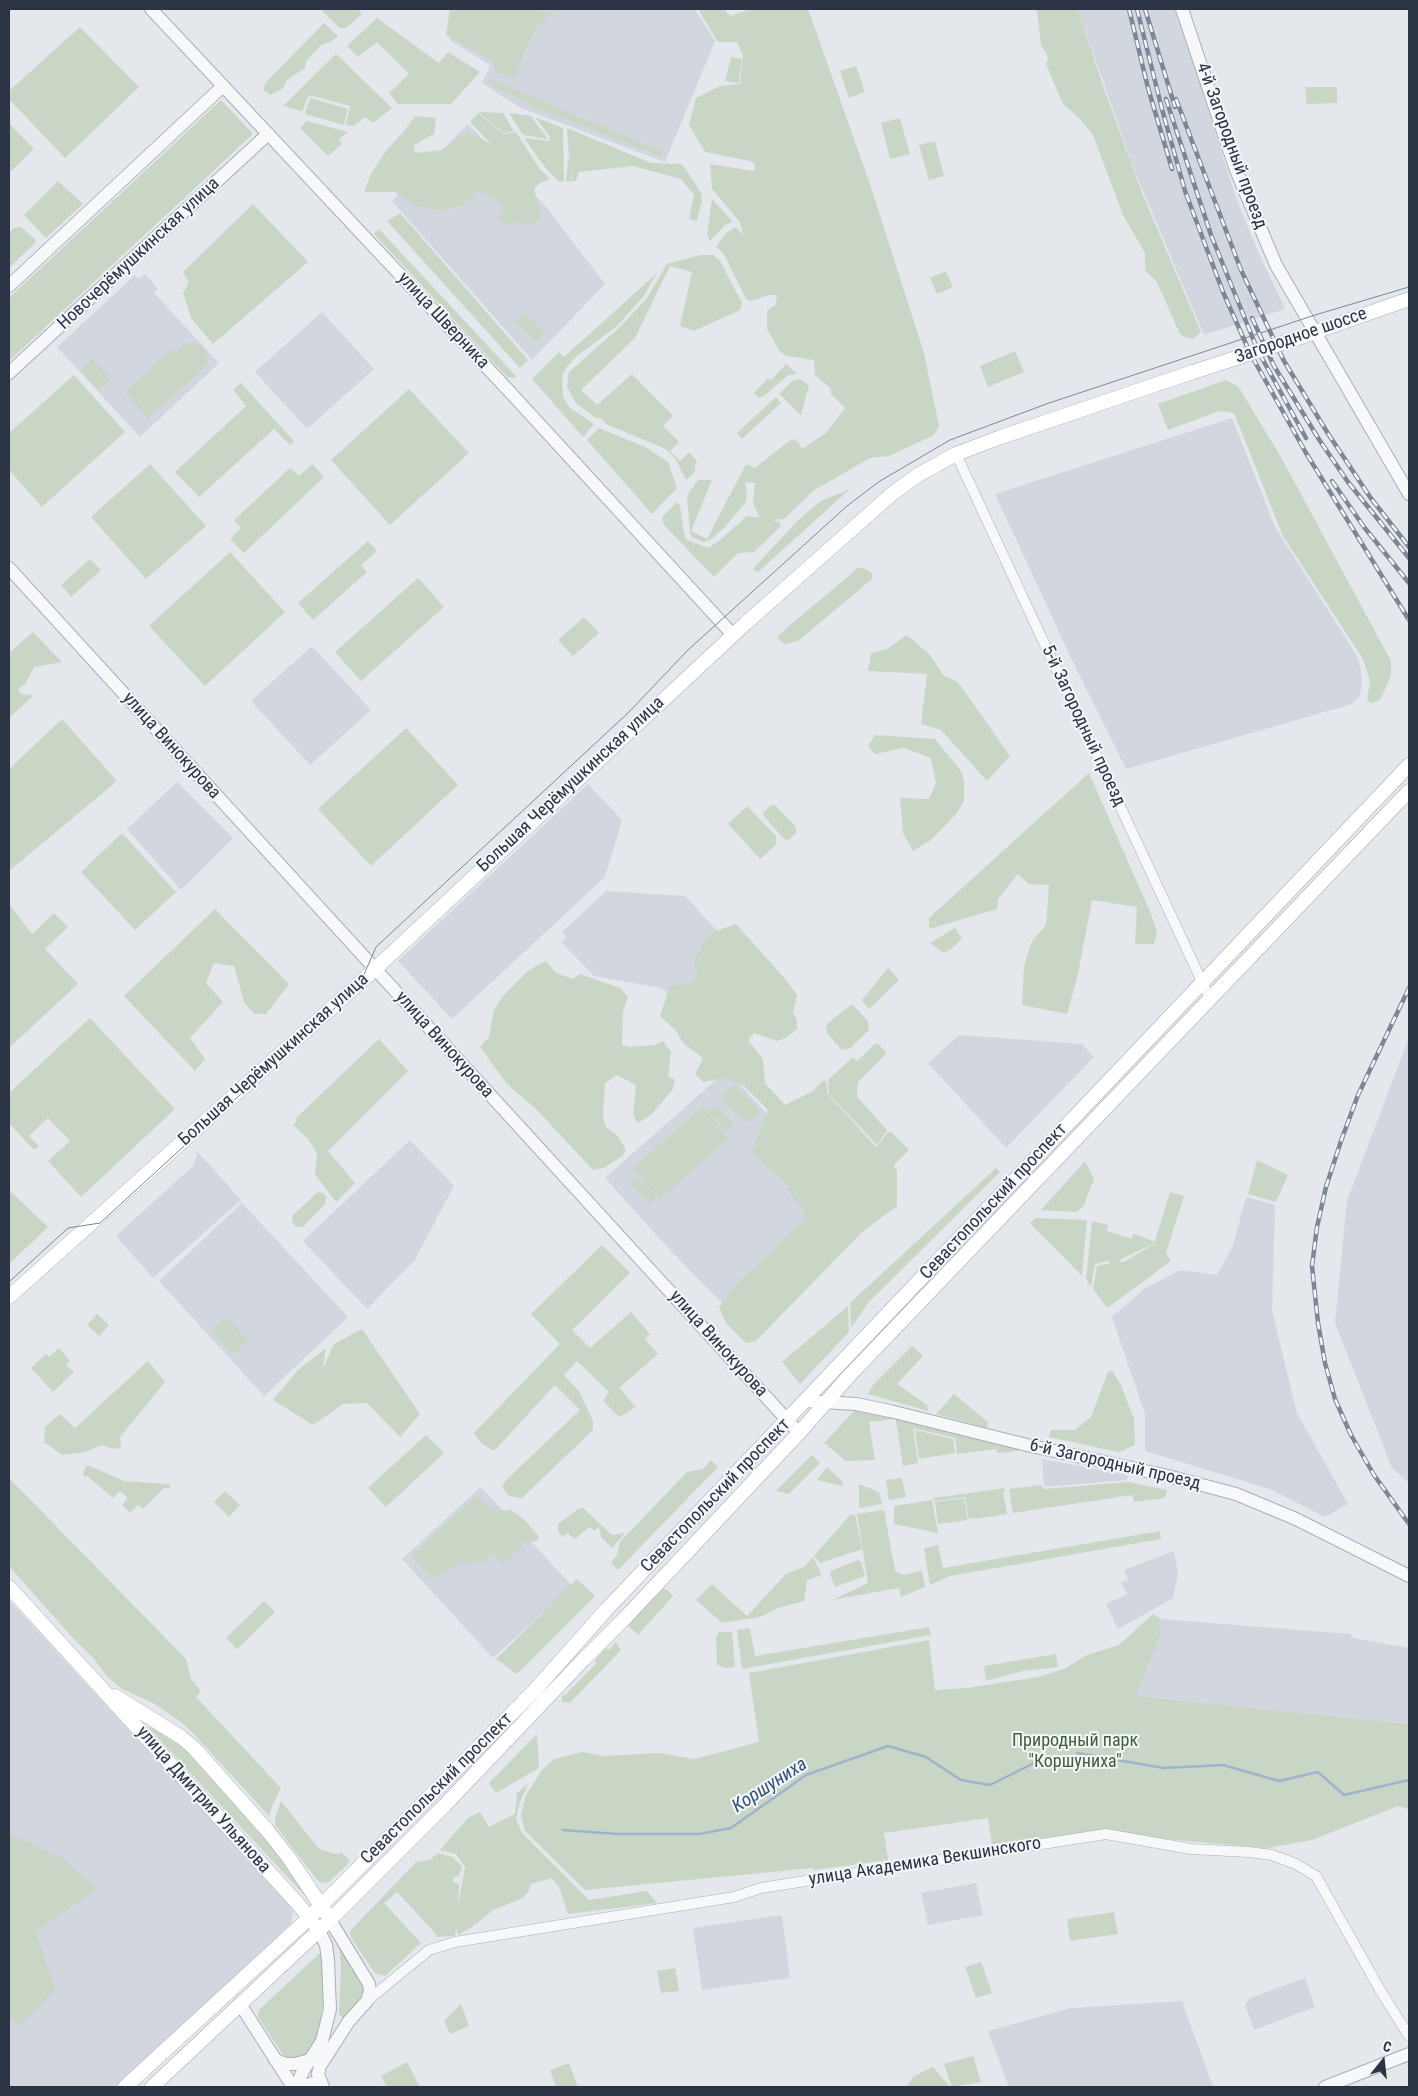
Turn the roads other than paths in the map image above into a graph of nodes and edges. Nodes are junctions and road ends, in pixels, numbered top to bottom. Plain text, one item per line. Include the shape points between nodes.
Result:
1 (151, 9) edge
2 (1182, 9) edge
3 (224, 86) junction
4 (268, 134) junction
5 (9, 286) edge
6 (1409, 299) edge
7 (1308, 334) junction
8 (1193, 372) joint
9 (9, 374) edge
10 (956, 454) junction
11 (1409, 494) edge
12 (9, 568) edge
13 (733, 635) junction
14 (1409, 765) edge
15 (1409, 791) edge
16 (1291, 889) junction
17 (1304, 901) junction
18 (375, 969) junction
19 (1202, 983) junction
20 (1210, 999) junction
21 (9, 1297) edge
22 (805, 1401) junction
23 (825, 1402) junction
24 (788, 1421) junction
25 (799, 1433) junction
26 (1409, 1576) edge
27 (9, 1587) edge
28 (97, 1683) junction
29 (321, 1905) junction
30 (309, 1918) junction
31 (330, 1920) junction
32 (319, 1931) junction
33 (367, 2001) junction
34 (240, 2004) junction
35 (330, 2009) junction
36 (349, 2021) junction
37 (1409, 2036) edge
38 (1409, 2054) edge
39 (275, 2060) junction
40 (310, 2060) junction
41 (126, 2087) edge
42 (152, 2087) edge
43 (295, 2087) edge
44 (302, 2087) edge
45 (322, 2087) edge
46 (1325, 2087) edge

1 - 3 street, улица Шверника
2 - 7 street, 4-й Загородный проезд via 1236,170
3 - 4 street, улица Шверника
3 - 5 street
4 - 9 street, Новочерёмушкинская улица
4 - 13 street, улица Шверника
6 - 7 main road, Загородное шоссе
7 - 8 main road, Загородное шоссе, bridge
7 - 11 street, 4-й Загородный проезд
8 - 10 main road, Большая Черёмушкинская улица
10 - 13 main road, Большая Черёмушкинская улица via 918,475 874,508
10 - 19 street, 5-й Загородный проезд
12 - 18 street, улица Винокурова
13 - 18 main road, Большая Черёмушкинская улица
14 - 16 main road, Севастопольский проспект
15 - 17 main road, Севастопольский проспект
16 - 17 street via 1288,895 1291,902 1298,904
16 - 19 main road, Севастопольский проспект
17 - 20 main road, Севастопольский проспект
18 - 21 main road, Большая Черёмушкинская улица
18 - 24 street, улица Винокурова
19 - 20 street, 5-й Загородный проезд
19 - 22 main road, Севастопольский проспект
20 - 23 main road, Севастопольский проспект
22 - 23 street, 6-й Загородный проезд
22 - 24 main road, Севастопольский проспект
23 - 25 main road, Севастопольский проспект
23 - 26 street, 6-й Загородный проезд via 890,1411 1236,1494 1296,1519
24 - 25 street, улица Винокурова
24 - 29 main road, Севастопольский проспект via 606,1610 535,1690
25 - 31 main road, Севастопольский проспект via 445,1805
27 - 28 main road, улица Дмитрия Ульянова
28 - 29 main road, улица Дмитрия Ульянова via 194,1748 267,1830
28 - 30 main road, улица Дмитрия Ульянова
29 - 30 main road, Севастопольский проспект
29 - 31 main road, улица Дмитрия Ульянова
30 - 32 main road, улица Дмитрия Ульянова
30 - 41 main road, Севастопольский проспект
31 - 32 main road, Севастопольский проспект
31 - 33 street via 369,1984
32 - 34 main road, Севастопольский проспект
32 - 35 street via 326,1945
33 - 36 street
33 - 37 street, улица Академика Векшинского via 429,1950 455,1942 734,1897 761,1888 1106,1834 1191,1849 1272,1855 1316,1876
34 - 39 street
34 - 42 main road, Севастопольский проспект
35 - 36 street via 336,2022
35 - 40 street via 322,2041
36 - 45 street via 320,2066 318,2074
38 - 46 street
39 - 40 street via 295,2064
39 - 43 street
40 - 43 street
44 - 45 street via 313,2083

